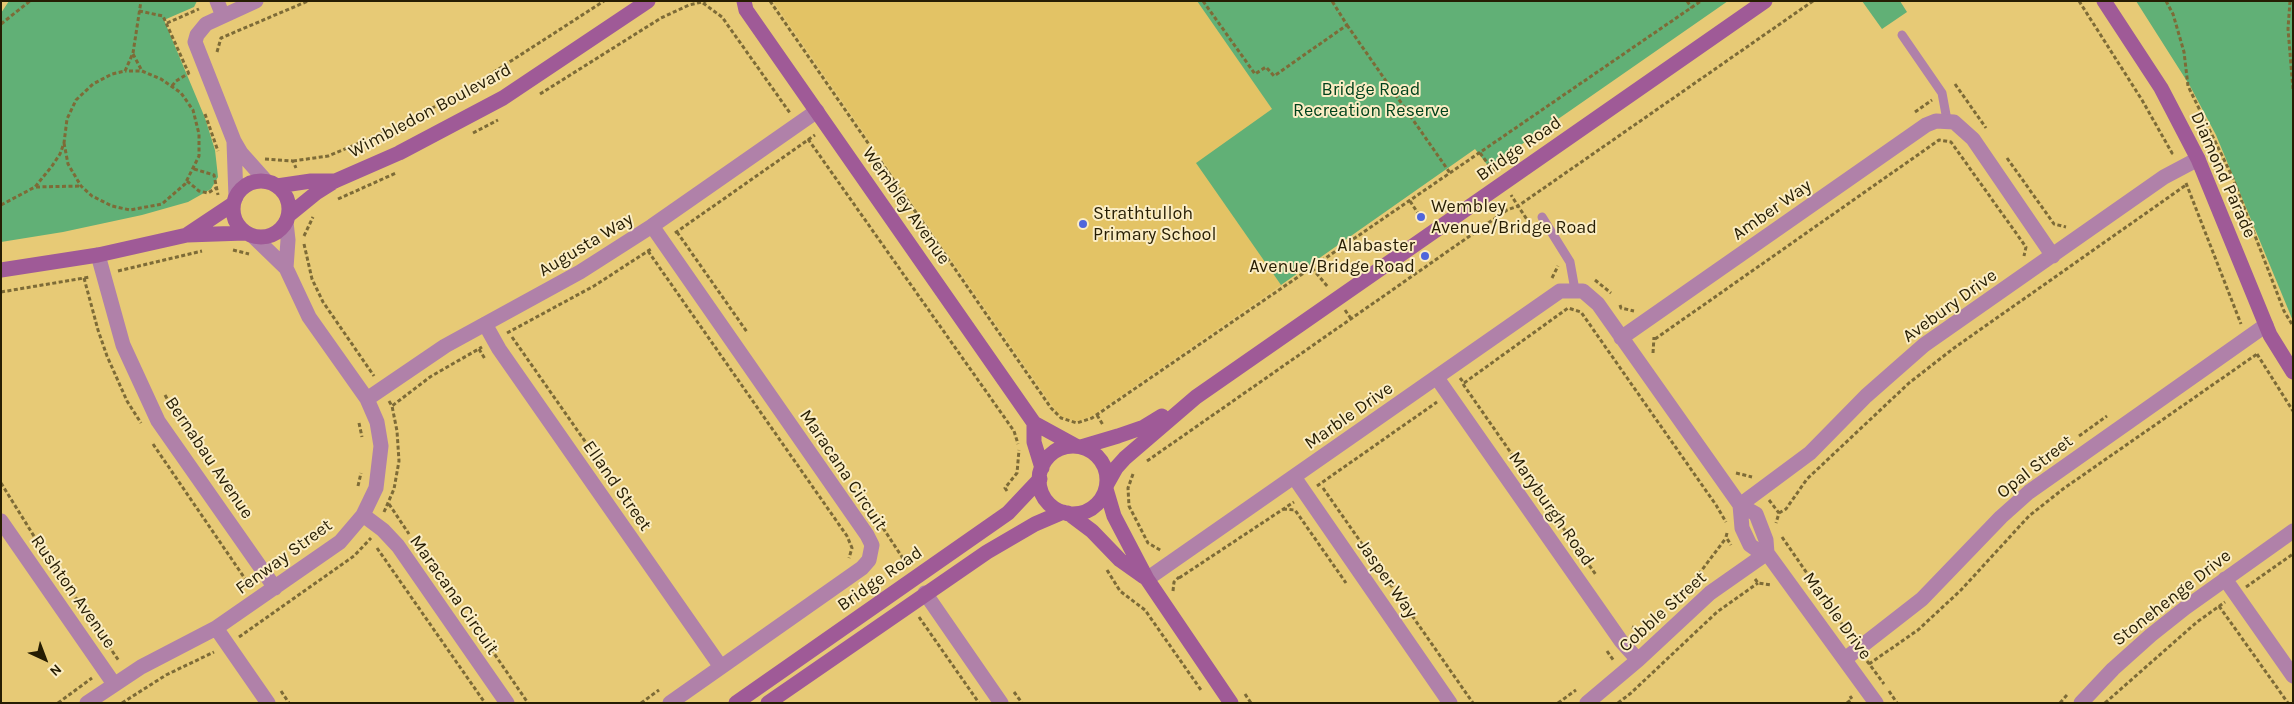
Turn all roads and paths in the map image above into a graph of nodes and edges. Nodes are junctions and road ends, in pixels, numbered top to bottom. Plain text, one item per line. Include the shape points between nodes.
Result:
1 (30, 1) edge
2 (141, 1) edge
3 (217, 1) edge
4 (256, 1) edge
5 (308, 1) edge
6 (604, 1) edge
7 (770, 1) edge
8 (1203, 1) edge
9 (1332, 1) edge
10 (1687, 1) edge
11 (1701, 1) edge
12 (1765, 1) edge
13 (1813, 1) edge
14 (2078, 1) edge
15 (2104, 1) edge
16 (2166, 1) edge
17 (2290, 1) edge
18 (644, 3) edge
19 (703, 3) dead end
20 (742, 4) edge
21 (1692, 8) junction
22 (139, 11) junction
23 (224, 16) junction
24 (167, 23) junction
25 (1, 24) edge
26 (1347, 25) junction
27 (1902, 35) dead end
28 (133, 53) junction
29 (204, 67) junction
30 (125, 71) junction
31 (142, 72) junction
32 (189, 73) junction
33 (192, 81) dead end
34 (1955, 84) dead end
35 (172, 86) junction
36 (2293, 88) edge
37 (202, 106) dead end
38 (816, 111) junction
39 (781, 117) dead end
40 (793, 118) junction
41 (1947, 120) junction
42 (1988, 131) dead end
43 (234, 141) junction
44 (64, 142) junction
45 (1480, 153) junction
46 (2172, 153) junction
47 (2004, 154) dead end
48 (219, 158) dead end
49 (2164, 159) dead end
50 (2198, 159) junction
51 (293, 160) dead end
52 (2180, 169) junction
53 (1450, 174) junction
54 (187, 181) junction
55 (335, 181) junction
56 (272, 184) junction
57 (1502, 184) junction
58 (2186, 185) junction
59 (81, 186) junction
60 (35, 187) junction
61 (217, 187) dead end
62 (234, 201) junction
63 (1410, 201) junction
64 (1, 205) edge
65 (1518, 206) junction
66 (1542, 217) dead end
67 (288, 218) junction
68 (2074, 222) dead end
69 (652, 226) junction
70 (1533, 228) dead end
71 (1432, 233) junction
72 (187, 235) junction
73 (250, 235) junction
74 (648, 251) dead end
75 (98, 255) junction
76 (2053, 256) junction
77 (1554, 258) dead end
78 (2023, 258) dead end
79 (286, 268) junction
80 (1, 270) edge
81 (118, 271) dead end
82 (121, 279) dead end
83 (1545, 282) dead end
84 (1575, 290) junction
85 (485, 324) junction
86 (2266, 326) junction
87 (2293, 326) edge
88 (1621, 338) junction
89 (2248, 338) junction
90 (1655, 339) dead end
91 (2257, 354) junction
92 (1452, 367) junction
93 (381, 370) dead end
94 (2293, 372) edge
95 (374, 376) dead end
96 (1437, 378) junction
97 (1464, 383) junction
98 (163, 392) dead end
99 (1448, 394) junction
100 (1196, 397) junction
101 (367, 398) junction
102 (2293, 411) edge
103 (356, 415) dead end
104 (1034, 423) junction
105 (186, 431) dead end
106 (363, 440) dead end
107 (1078, 446) junction
108 (1019, 450) dead end
109 (1142, 465) dead end
110 (362, 467) dead end
111 (1308, 468) junction
112 (1760, 471) dead end
113 (1041, 474) junction
114 (1294, 477) junction
115 (1752, 477) dead end
116 (1, 483) edge
117 (1320, 484) junction
118 (1106, 487) junction
119 (354, 493) dead end
120 (1306, 494) junction
121 (1740, 505) junction
122 (1283, 509) junction
123 (1066, 513) junction
124 (1779, 513) dead end
125 (363, 515) junction
126 (1114, 516) junction
127 (1, 521) edge
128 (2293, 531) edge
129 (1726, 538) junction
130 (370, 539) dead end
131 (1170, 545) dead end
132 (1767, 553) junction
133 (2293, 554) edge
134 (1166, 557) junction
135 (843, 562) dead end
136 (1105, 567) dead end
137 (1746, 567) junction
138 (265, 574) junction
139 (1180, 578) junction
140 (1147, 579) junction
141 (1599, 579) dead end
142 (2225, 579) junction
143 (1758, 582) junction
144 (275, 588) junction
145 (1351, 590) dead end
146 (242, 591) dead end
147 (925, 593) junction
148 (1776, 593) dead end
149 (2236, 594) junction
150 (1178, 598) dead end
151 (1678, 600) dead end
152 (2219, 606) junction
153 (919, 617) dead end
154 (1627, 620) dead end
155 (1650, 626) dead end
156 (216, 628) junction
157 (127, 656) dead end
158 (1845, 659) junction
159 (1638, 660) junction
160 (119, 661) junction
161 (1869, 664) dead end
162 (721, 667) junction
163 (104, 669) junction
164 (2293, 676) edge
165 (114, 684) junction
166 (666, 686) dead end
167 (1240, 687) dead end
168 (1847, 692) dead end
169 (1205, 695) dead end
170 (1853, 701) edge
171 (58, 703) edge
172 (87, 703) edge
173 (268, 703) edge
174 (486, 703) edge
175 (507, 703) edge
176 (641, 703) edge
177 (670, 703) edge
178 (736, 703) edge
179 (768, 703) edge
180 (979, 703) edge
181 (1001, 703) edge
182 (1231, 703) edge
183 (1251, 703) edge
184 (1450, 703) edge
185 (1473, 703) edge
186 (1587, 703) edge
187 (1618, 703) edge
188 (1847, 703) edge
189 (1876, 703) edge
190 (2080, 703) edge
191 (2105, 703) edge
192 (2288, 703) edge

1 - 25 path
2 - 22 path
3 - 23 street
3 - 24 path
4 - 23 street
5 - 29 path via 221,38 216,50 220,60
6 - 51 path via 462,92 386,132 328,156
7 - 63 path via 1061,418 1077,423 1092,418
8 - 26 path via 1255,74 1266,67 1274,76
9 - 26 path
10 - 21 path
11 - 21 path
12 - 57 street, Bridge Road
13 - 65 path
14 - 46 path
15 - 50 street, Diamond Parade via 2161,88
16 - 87 path via 2184,52 2188,86 2232,176 2284,311
17 - 36 path via 2288,29
18 - 55 street, Wimbledon Boulevard via 503,98 399,153
19 - 40 path via 722,17
20 - 38 street, Wembley Avenue
21 - 45 path
22 - 24 path via 163,16
22 - 28 path
23 - 29 street via 206,24 197,34 196,42
24 - 32 path
26 - 53 path
27 - 41 lane via 1942,93
28 - 30 path
28 - 31 path
29 - 32 path
29 - 43 street
30 - 31 path
30 - 44 path via 93,84 76,100 67,119
31 - 35 path
32 - 33 path
32 - 35 path
34 - 42 path
35 - 54 path via 193,110 199,134 199,156
37 - 48 path
38 - 40 street, Augusta Way
38 - 104 street, Wembley Avenue
39 - 40 path
40 - 69 street, Augusta Way
40 - 108 path via 1014,431
41 - 76 street via 1959,124 1973,139
41 - 88 street, Amber Way via 1926,125
43 - 56 street
43 - 62 street
44 - 59 path via 68,164
44 - 60 path via 60,154
45 - 53 path
45 - 57 path
46 - 49 path
46 - 52 path
47 - 68 path via 2054,224 2066,228
50 - 52 street, Avebury Drive
50 - 86 street, Diamond Parade
52 - 58 path
52 - 76 street, Avebury Drive
53 - 63 path
54 - 59 path via 162,204 130,210 101,201
54 - 61 path via 208,193
55 - 56 street, Wimbledon Boulevard
55 - 67 street, Wimbledon Boulevard
56 - 62 street via 252,183 240,191
56 - 67 street via 287,199
57 - 65 path
57 - 71 street, Bridge Road
58 - 89 path
58 - 124 path via 1908,384 1807,479 1786,509
59 - 60 path
60 - 64 path
62 - 72 street
62 - 73 street via 235,220
63 - 71 path
65 - 70 path
65 - 109 path
66 - 84 lane via 1570,262
67 - 73 street via 276,233 262,238
67 - 79 street, Fenway Street
69 - 85 street, Augusta Way via 580,272
69 - 162 street, Maracana Circuit via 872,545 870,560 862,568
71 - 100 street, Bridge Road
72 - 73 street
72 - 75 street
73 - 79 street, Fenway Street
74 - 135 path via 847,536 852,548
75 - 80 street
75 - 138 street, Bernabau Avenue via 123,345 158,421
76 - 121 street, Avebury Drive via 1924,345 1866,396 1810,453
77 - 83 path via 1559,266 1553,277
78 - 90 path via 2026,247 1951,142 1939,140
79 - 101 street, Fenway Street via 309,317
81 - 82 path
84 - 88 street, Marble Drive via 1583,291 1594,299
84 - 92 street, Marble Drive via 1560,291
85 - 101 street, Augusta Way via 445,346
85 - 162 street, Elland Street via 499,349
86 - 89 street, Opal Street
86 - 94 street, Diamond Parade
88 - 121 street, Marble Drive
89 - 91 path
89 - 158 street, Opal Street via 2029,492 1922,599
91 - 102 path
91 - 161 path via 2063,489 2036,511 1918,630
92 - 96 street, Marble Drive
92 - 97 path
93 - 95 path
96 - 99 street, Maryburgh Road
96 - 111 street, Marble Drive
97 - 99 path
97 - 129 path via 1568,308 1581,312 1716,505 1728,527
97 - 141 path
98 - 105 path
99 - 117 path
99 - 159 street, Maryburgh Road via 1621,641
100 - 107 street, Bridge Road via 1144,427
100 - 118 street, Bridge Road via 1124,458
101 - 125 street, Fenway Street via 377,422 381,446 376,488
103 - 106 path
104 - 107 street, Wembley Avenue
104 - 113 street via 1034,442
107 - 113 street via 1055,452 1047,459
107 - 118 street via 1098,456 1107,474
110 - 119 path
111 - 114 street, Marble Drive
111 - 117 path
112 - 115 path
113 - 123 street via 1044,496 1055,508
113 - 178 street, Bridge Road via 1008,513
114 - 120 street, Jasper Way
114 - 134 street, Marble Drive
116 - 160 path
117 - 120 path
117 - 185 path
118 - 123 street via 1095,506 1078,514
118 - 126 street
120 - 122 path
120 - 184 street, Jasper Way
121 - 132 street, Marble Drive via 1742,528 1750,545
122 - 139 path
122 - 145 path via 1295,510
123 - 140 street
123 - 147 street via 1035,524 1008,539
125 - 144 street, Fenway Street via 340,542
125 - 175 street, Maracana Circuit via 398,546
126 - 134 path via 1129,506 1148,543
126 - 140 street
127 - 163 street, Rushton Avenue
128 - 142 street, Stonehenge Drive
129 - 137 path
129 - 151 path
130 - 174 path
131 - 134 path
132 - 137 street, Cobble Street
132 - 158 street, Marble Drive
133 - 149 path
134 - 139 path
134 - 140 street, Marble Drive
136 - 169 path via 1120,591 1145,610
137 - 143 path
137 - 159 street, Cobble Street via 1710,592
138 - 144 street, Bernabau Avenue
138 - 146 path
139 - 150 path via 1174,582 1172,590
140 - 182 street
142 - 149 street
142 - 190 street, Stonehenge Drive via 2151,635
143 - 148 path via 1771,585
143 - 187 path via 1716,612
144 - 156 street, Fenway Street
147 - 179 street
147 - 181 street
149 - 152 path
149 - 164 street
152 - 191 path
152 - 192 path
153 - 180 path
154 - 155 path via 1632,628 1643,632
156 - 165 street, Fenway Street
156 - 173 street
157 - 160 path
158 - 189 street, Marble Drive
159 - 186 street, Cobble Street
160 - 163 path
162 - 177 street, Maracana Circuit
163 - 165 street, Rushton Avenue
163 - 171 path
165 - 172 street, Fenway Street
166 - 176 path
167 - 183 path
168 - 170 path
170 - 188 path

